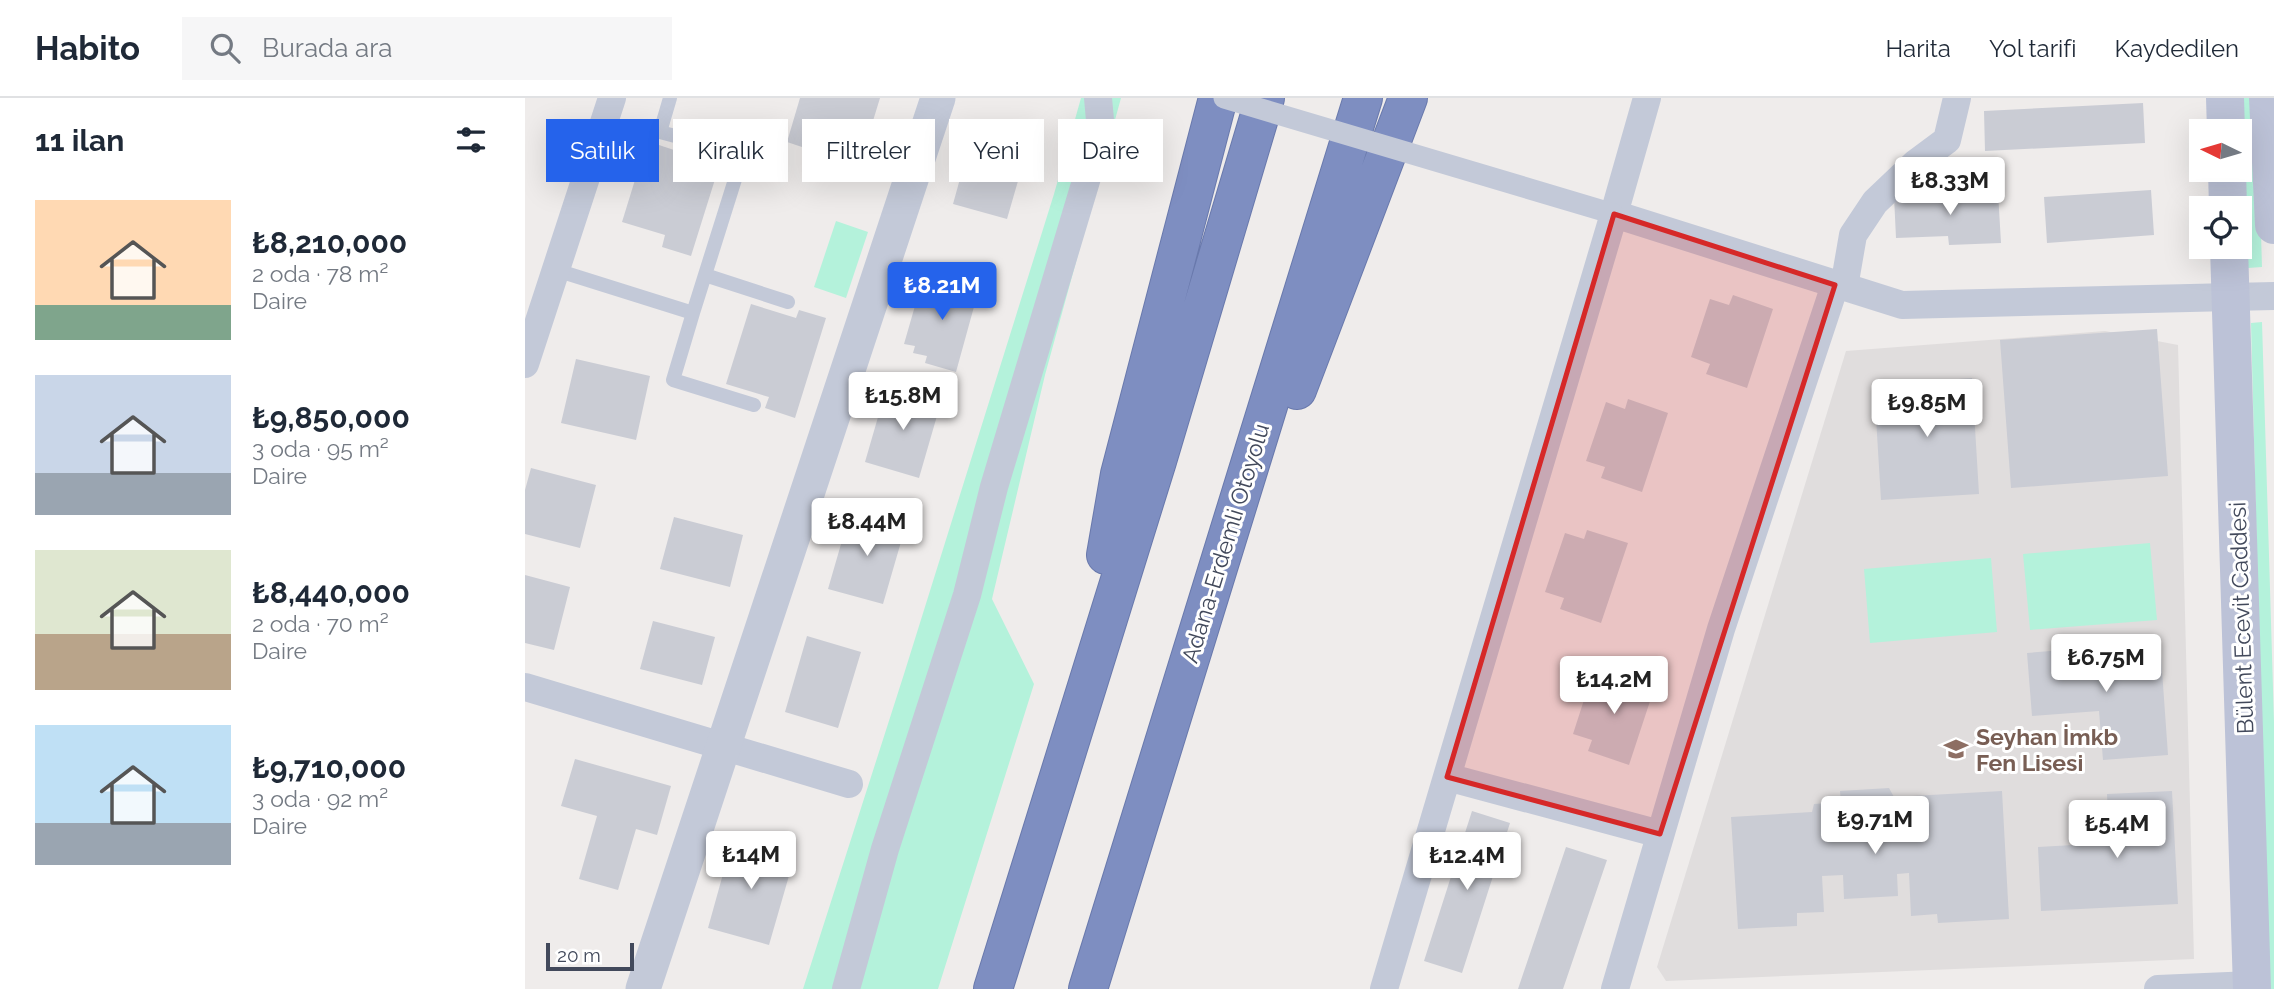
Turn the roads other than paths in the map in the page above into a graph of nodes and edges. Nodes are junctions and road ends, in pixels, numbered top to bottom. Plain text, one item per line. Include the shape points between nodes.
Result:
1 (613, 98) edge
2 (670, 98) edge
3 (938, 98) edge
4 (1098, 98) edge
5 (1218, 98) edge
6 (1224, 98) edge
7 (1265, 98) edge
8 (1363, 98) edge
9 (1408, 98) edge
10 (1647, 98) edge
11 (1957, 98) edge
12 (2225, 98) edge
13 (2268, 98) edge
14 (2226, 119) edge
15 (1614, 214) junction
16 (2274, 225) edge
17 (2229, 259) edge
18 (556, 270) junction
19 (705, 275) junction
20 (1839, 286) junction
21 (2274, 296) edge
22 (2231, 298) junction
23 (788, 302) dead end
24 (692, 313) junction
25 (525, 364) edge
26 (754, 405) dead end
27 (525, 687) edge
28 (1173, 715) junction
29 (1075, 726) junction
30 (724, 748) junction
31 (1447, 777) junction
32 (849, 784) dead end
33 (1660, 834) junction
34 (2252, 987) edge
35 (643, 989) edge
36 (846, 989) edge
37 (993, 989) edge
38 (1088, 989) edge
39 (1384, 989) edge
40 (1615, 989) edge
41 (2158, 989) edge

1 - 18 street
2 - 19 lane via 660,132 743,155
3 - 30 street
4 - 36 street via 1101,131 994,487 967,595 885,849
5 - 29 highway via 1121,474
6 - 15 street, bridge
7 - 29 highway
8 - 28 highway, Adana-Erdemli Otoyolu
9 - 28 highway
10 - 15 street
11 - 20 street via 1947,140 1875,202 1853,235
12 - 14 main road
13 - 16 main road
15 - 20 street
15 - 31 street
17 - 22 main road, Bülent Ecevit Caddesi
18 - 24 lane
18 - 25 street
19 - 23 lane
19 - 24 lane
20 - 22 street via 1902,305
20 - 33 street via 1721,629
21 - 22 street
22 - 34 main road, Bülent Ecevit Caddesi
24 - 26 lane via 673,380
27 - 30 street
28 - 38 highway, Adana-Erdemli Otoyolu
29 - 37 highway
30 - 32 street
30 - 35 street
31 - 33 street
31 - 39 street
33 - 40 street
34 - 41 street

